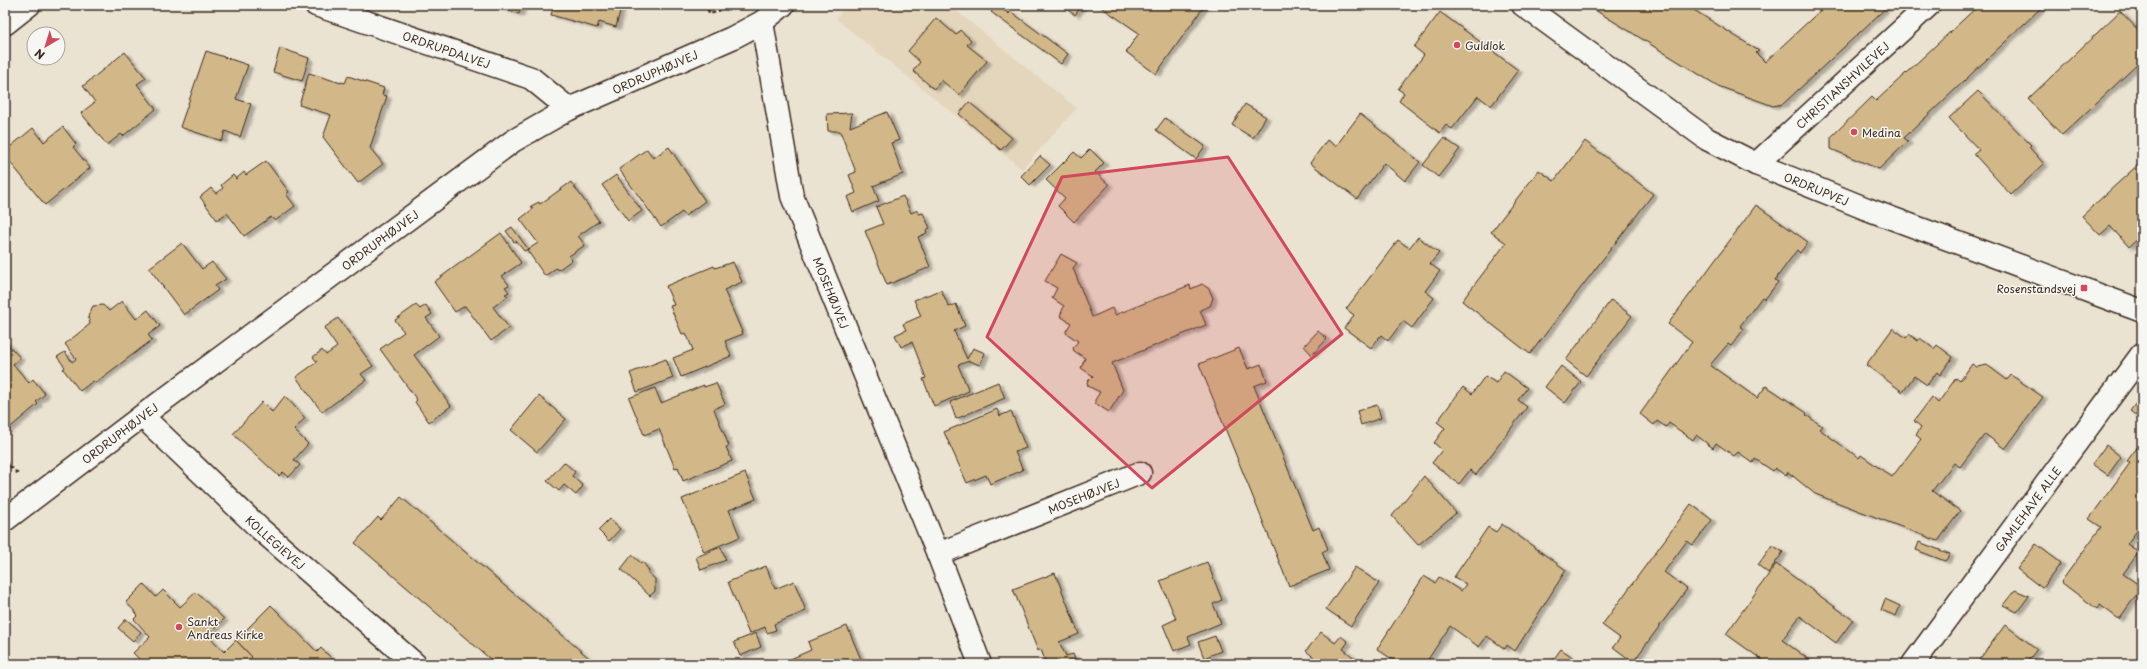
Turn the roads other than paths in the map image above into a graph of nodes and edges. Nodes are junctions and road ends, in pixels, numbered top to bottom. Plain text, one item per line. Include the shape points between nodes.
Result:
1 (29, 5) edge
2 (316, 5) edge
3 (783, 5) edge
4 (1522, 5) edge
5 (1929, 5) edge
6 (762, 22) junction
7 (5, 24) edge
8 (569, 109) junction
9 (1756, 164) junction
10 (2142, 311) edge
11 (2142, 354) edge
12 (142, 416) junction
13 (1140, 473) dead end
14 (5, 520) edge
15 (938, 554) junction
16 (415, 664) edge
17 (980, 664) edge
18 (1913, 664) edge

1 - 7 street
2 - 8 street, ORDRUPDALVEJ via 531,78
3 - 6 street, ORDRUPHØJVEJ
4 - 9 street, ORDRUPVEJ via 1707,139
5 - 9 street, CHRISTIANSHVILEVEJ
6 - 8 street, ORDRUPHØJVEJ via 732,38
6 - 15 street, MOSEHØJVEJ via 792,196
8 - 12 street, ORDRUPHØJVEJ via 513,141
9 - 10 street, ORDRUPVEJ via 1867,209
11 - 18 street, GAMLEHAVE ALLE
12 - 14 street, ORDRUPHØJVEJ
12 - 16 street, KOLLEGIEVEJ via 259,528
13 - 15 street, MOSEHØJVEJ
15 - 17 street, MOSEHØJVEJ

